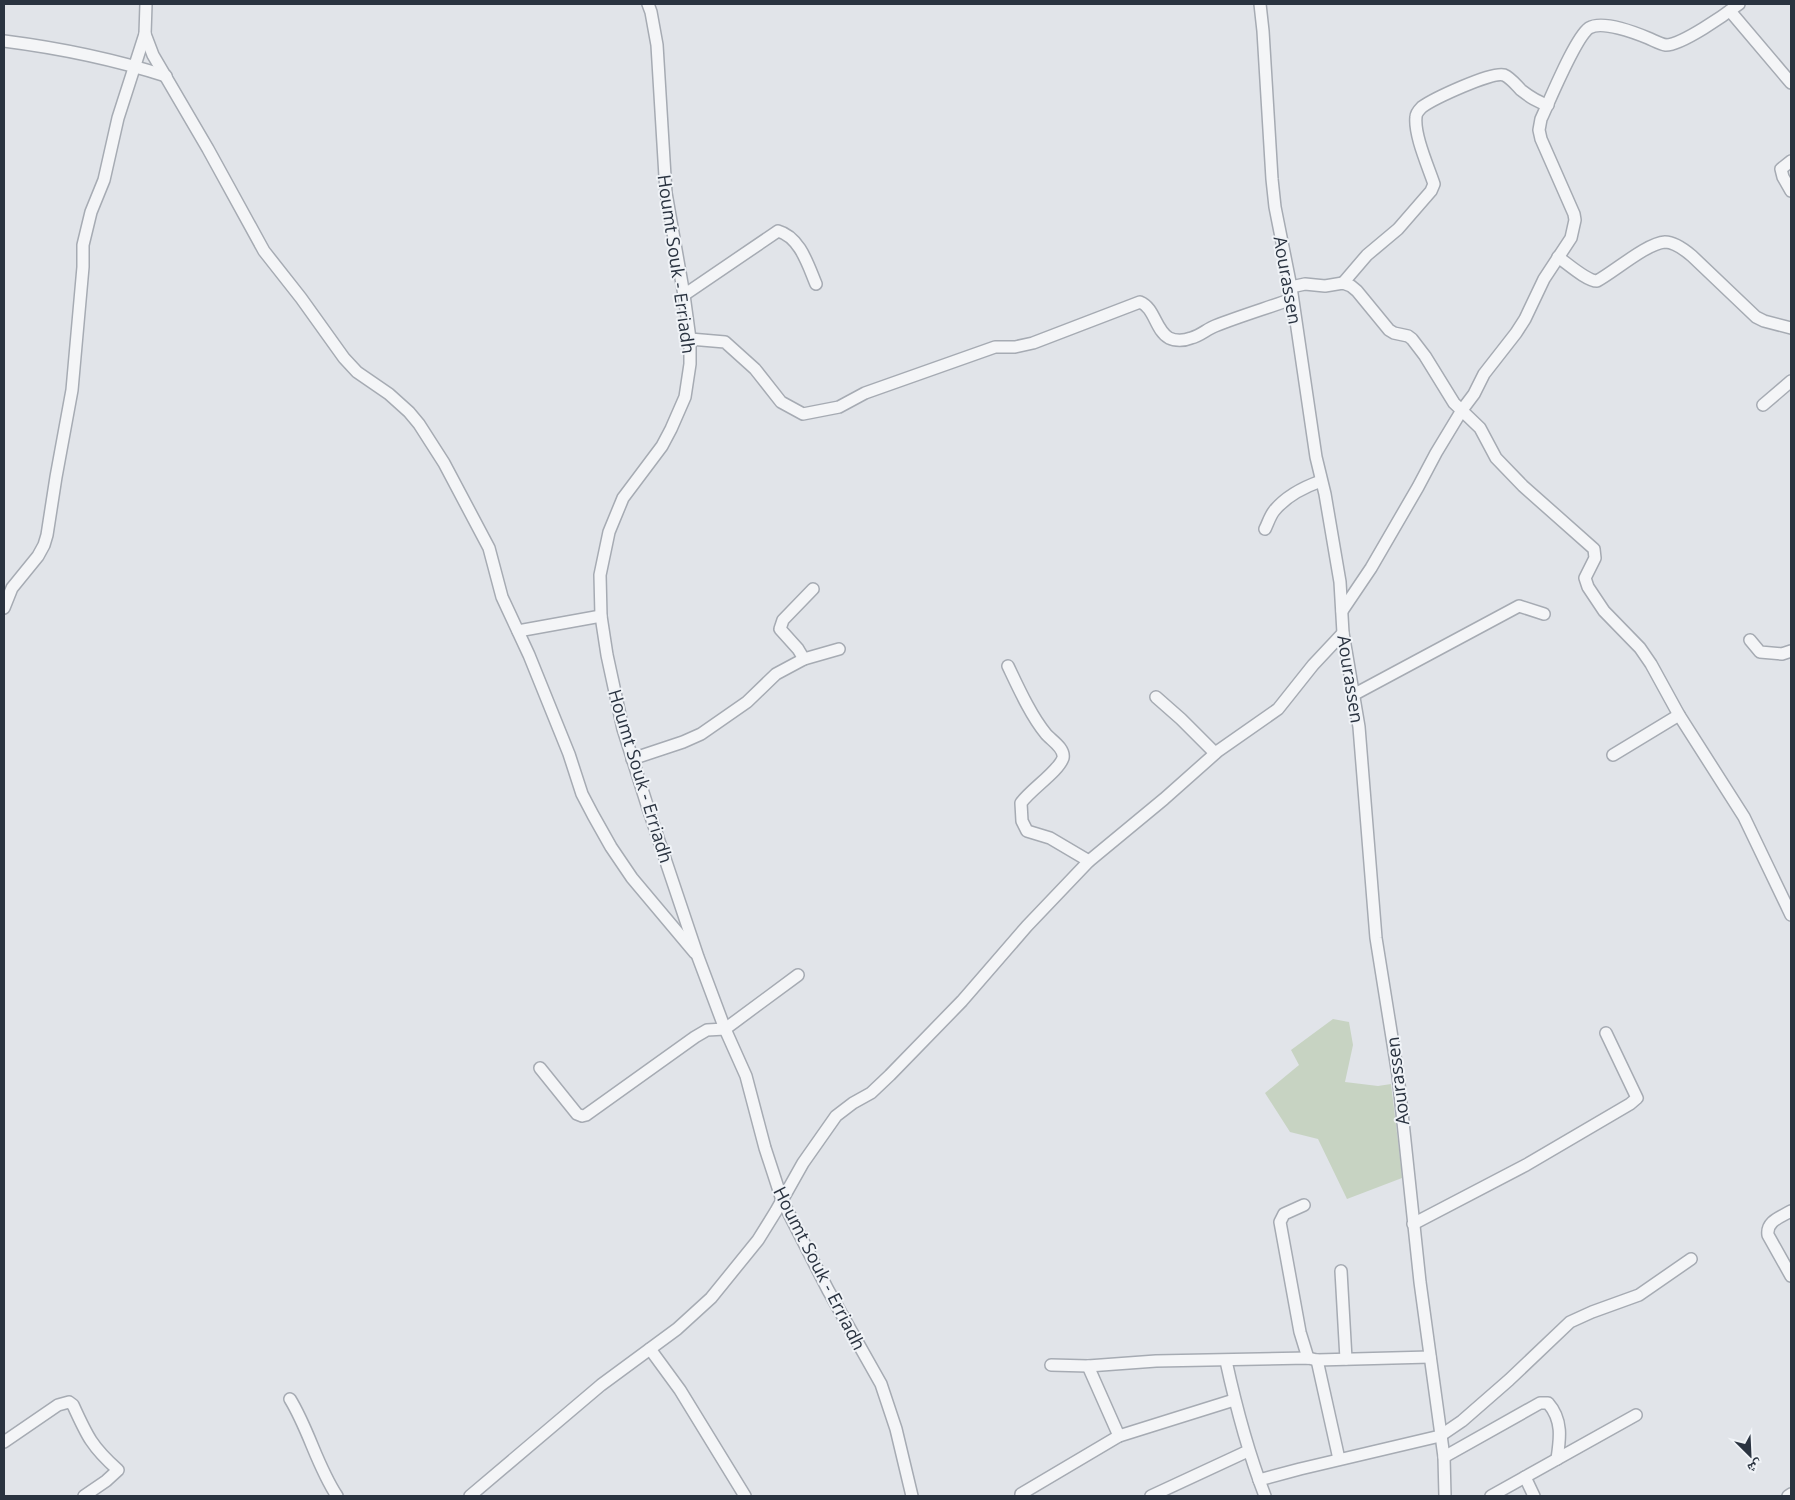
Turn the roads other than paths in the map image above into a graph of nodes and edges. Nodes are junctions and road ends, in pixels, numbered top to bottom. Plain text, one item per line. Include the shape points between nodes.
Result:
1 (146, 4) edge
2 (648, 4) edge
3 (1260, 4) edge
4 (1739, 4) edge
5 (1730, 11) junction
6 (145, 34) junction
7 (4, 41) edge
8 (135, 67) junction
9 (166, 76) junction
10 (1791, 83) edge
11 (1548, 105) junction
12 (1791, 161) edge
13 (1791, 191) edge
14 (1558, 257) junction
15 (1343, 283) junction
16 (816, 284) dead end
17 (1291, 287) junction
18 (684, 295) junction
19 (1292, 299) junction
20 (1791, 328) edge
21 (690, 339) junction
22 (1791, 381) edge
23 (1763, 405) dead end
24 (1462, 410) junction
25 (1322, 481) junction
26 (1265, 529) dead end
27 (813, 589) dead end
28 (4, 608) edge
29 (1342, 611) junction
30 (1544, 614) dead end
31 (601, 616) junction
32 (518, 631) junction
33 (1343, 633) junction
34 (1750, 640) dead end
35 (839, 650) dead end
36 (1791, 651) edge
37 (804, 659) junction
38 (1008, 666) dead end
39 (1353, 695) junction
40 (1156, 697) dead end
41 (1679, 715) junction
42 (1216, 753) junction
43 (1613, 755) dead end
44 (632, 760) junction
45 (1089, 861) junction
46 (1791, 915) edge
47 (698, 956) junction
48 (798, 975) dead end
49 (725, 1029) junction
50 (1606, 1033) dead end
51 (540, 1068) dead end
52 (782, 1200) junction
53 (1304, 1205) dead end
54 (1791, 1211) edge
55 (1413, 1224) junction
56 (1691, 1259) dead end
57 (1341, 1271) dead end
58 (1791, 1276) edge
59 (650, 1349) junction
60 (1430, 1357) junction
61 (1313, 1359) junction
62 (1346, 1359) junction
63 (1226, 1361) junction
64 (1051, 1365) dead end
65 (1088, 1366) junction
66 (290, 1399) dead end
67 (1234, 1400) junction
68 (1636, 1415) dead end
69 (1119, 1436) junction
70 (1440, 1436) junction
71 (4, 1442) edge
72 (1248, 1450) junction
73 (1444, 1456) junction
74 (1557, 1459) junction
75 (1339, 1460) junction
76 (1525, 1477) junction
77 (1259, 1480) junction
78 (84, 1496) edge
79 (337, 1496) edge
80 (470, 1496) edge
81 (744, 1496) edge
82 (912, 1496) edge
83 (1020, 1496) edge
84 (1151, 1496) edge
85 (1265, 1496) edge
86 (1445, 1496) edge
87 (1491, 1496) edge
88 (1534, 1496) edge

1 - 6 street
2 - 18 street, Houmt Souk - Erriadh via 657,45 666,193
3 - 17 street, Aourassen via 1272,179
4 - 5 street
5 - 10 street
5 - 11 street via 1697,32 1668,45 1614,27 1589,29 1577,44
6 - 8 street
6 - 9 street
7 - 8 street via 58,48
8 - 9 street
8 - 28 street via 83,245 73,382 47,535 38,556 12,588
9 - 32 street via 264,251 344,358 409,412 444,463 489,548 502,597
11 - 14 street via 1539,130 1575,220 1571,238
11 - 15 street via 1535,101 1502,74 1491,75 1421,108 1416,118 1420,145 1434,184 1431,191 1398,229 1366,255
12 - 13 street via 1781,168 1781,173
14 - 20 street via 1597,281 1653,246 1665,242 1692,256 1756,317
14 - 24 street via 1525,319
15 - 17 street
15 - 24 street via 1357,291 1389,330 1412,339 1454,403
16 - 18 street via 805,256 788,233 778,231
17 - 19 street, Aourassen
18 - 21 street, Houmt Souk - Erriadh
19 - 21 street via 1177,341 1162,332 1150,311 1140,302 1033,343 995,347 865,393 838,407 803,414 781,402 755,369 725,342
19 - 25 street, Aourassen
21 - 31 street, Houmt Souk - Erriadh via 690,364 684,397 674,421 662,446 623,498 608,532 600,576
22 - 23 street
24 - 29 street via 1388,541
24 - 41 street via 1480,428 1504,467 1594,549 1595,558 1585,578 1588,587 1604,611 1640,648
25 - 26 street via 1305,486 1287,499 1274,511
25 - 29 street, Aourassen
27 - 37 street via 780,626
29 - 33 street, Aourassen
30 - 39 street via 1519,606
31 - 32 street
31 - 44 street, Houmt Souk - Erriadh
32 - 47 street via 592,815 632,878
33 - 39 street, Aourassen
33 - 42 street via 1278,709
34 - 36 street via 1760,652 1782,654
35 - 37 street
37 - 44 street via 776,674 748,702 701,734
38 - 45 street via 1022,696 1045,733 1062,751 1063,758 1021,804 1024,826 1028,831 1050,838
39 - 55 street, Aourassen via 1361,746 1376,938 1398,1075
40 - 42 street
41 - 43 street
41 - 46 street via 1744,817
42 - 45 street
44 - 47 street, Houmt Souk - Erriadh
45 - 52 street via 890,1075 836,1116
47 - 49 street, Houmt Souk - Erriadh
48 - 49 street
49 - 51 street via 707,1030 695,1037 582,1116
49 - 52 street, Houmt Souk - Erriadh via 746,1076
50 - 55 street via 1637,1098 1526,1165
52 - 59 street via 743,1260 711,1298
52 - 82 street, Houmt Souk - Erriadh via 881,1384
53 - 61 street via 1284,1214 1280,1222 1300,1332
54 - 58 street via 1771,1222 1767,1230
55 - 60 street, Aourassen
56 - 70 street via 1639,1295 1570,1322 1509,1380
57 - 62 street
59 - 80 street
59 - 81 street via 680,1390
60 - 62 street
60 - 70 street, Aourassen
61 - 62 street
61 - 63 street
61 - 75 street
63 - 65 street via 1156,1361
63 - 67 street
64 - 65 street
65 - 69 street
66 - 79 street
67 - 69 street
67 - 72 street
68 - 74 street
69 - 83 street
70 - 73 street, Aourassen
70 - 75 street
71 - 78 street via 58,1405 69,1402 92,1443 118,1470
72 - 77 street
72 - 84 street
73 - 74 street via 1540,1403 1548,1403 1560,1424
73 - 86 street, Aourassen
74 - 76 street
75 - 77 street
76 - 87 street
76 - 88 street
77 - 85 street

